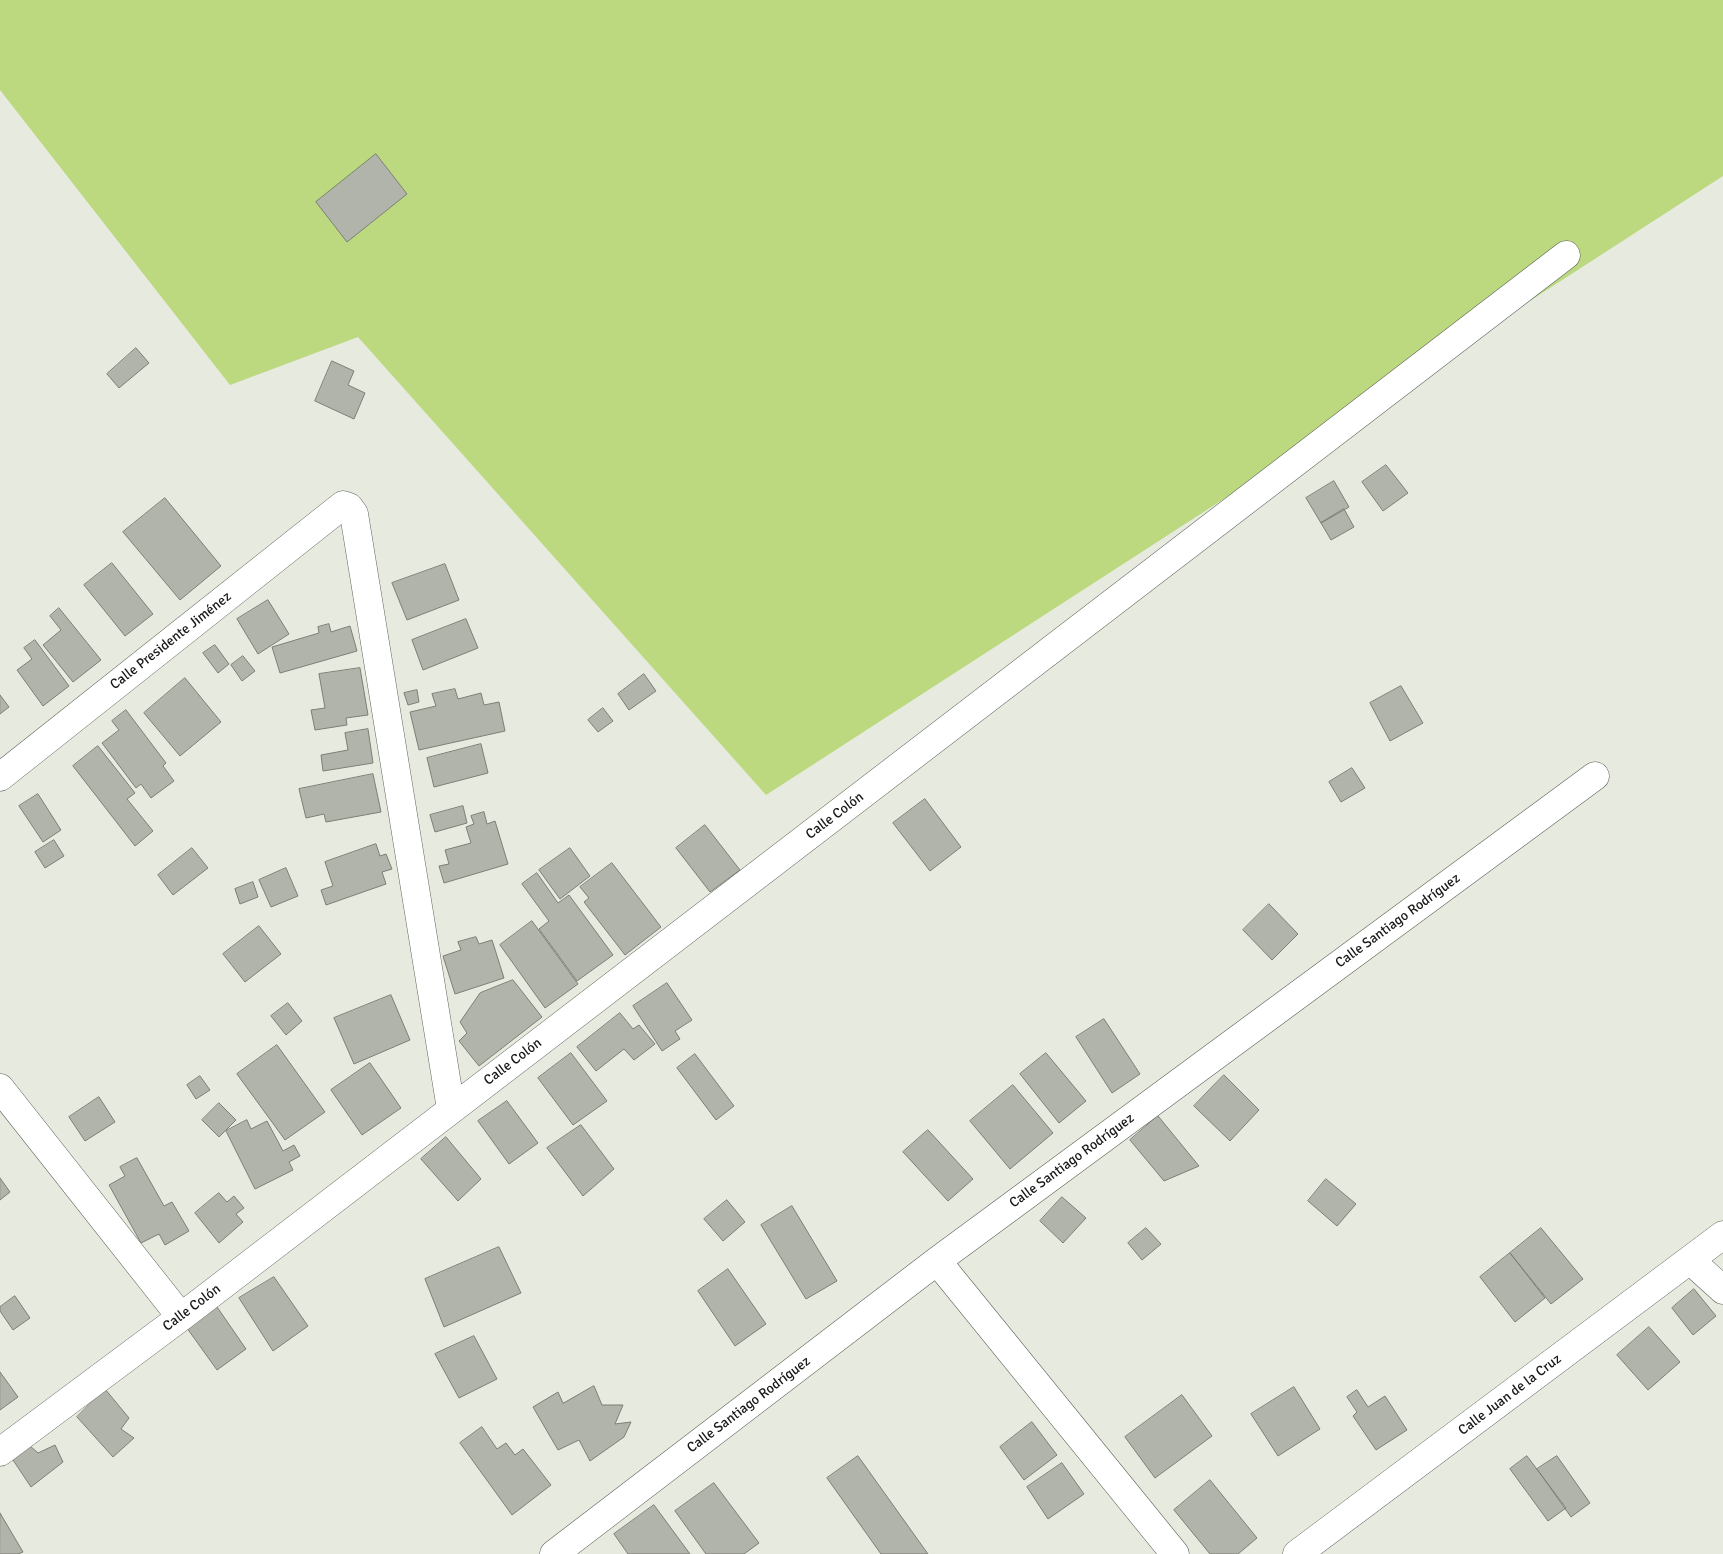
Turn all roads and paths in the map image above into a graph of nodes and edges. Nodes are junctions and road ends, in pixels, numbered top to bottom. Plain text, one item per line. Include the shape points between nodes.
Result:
1 (1566, 255) dead end
2 (1595, 776) dead end
3 (0, 777) edge
4 (0, 1088) edge
5 (451, 1109) junction
6 (1723, 1235) edge
7 (937, 1261) junction
8 (1691, 1261) junction
9 (1723, 1290) edge
10 (181, 1317) junction
11 (0, 1452) edge
12 (554, 1554) edge
13 (1175, 1554) edge
14 (1297, 1554) edge

1 - 5 street, Calle Colón
2 - 7 street, Calle Santiago Rodríguez
3 - 5 street, Calle Presidente Jiménez via 343,506 349,507 354,514
4 - 10 street
5 - 10 street, Calle Colón
6 - 8 street, Calle Juan de la Cruz
7 - 12 street, Calle Santiago Rodríguez
7 - 13 street
8 - 9 street
8 - 14 street, Calle Juan de la Cruz
10 - 11 street, Calle Colón

